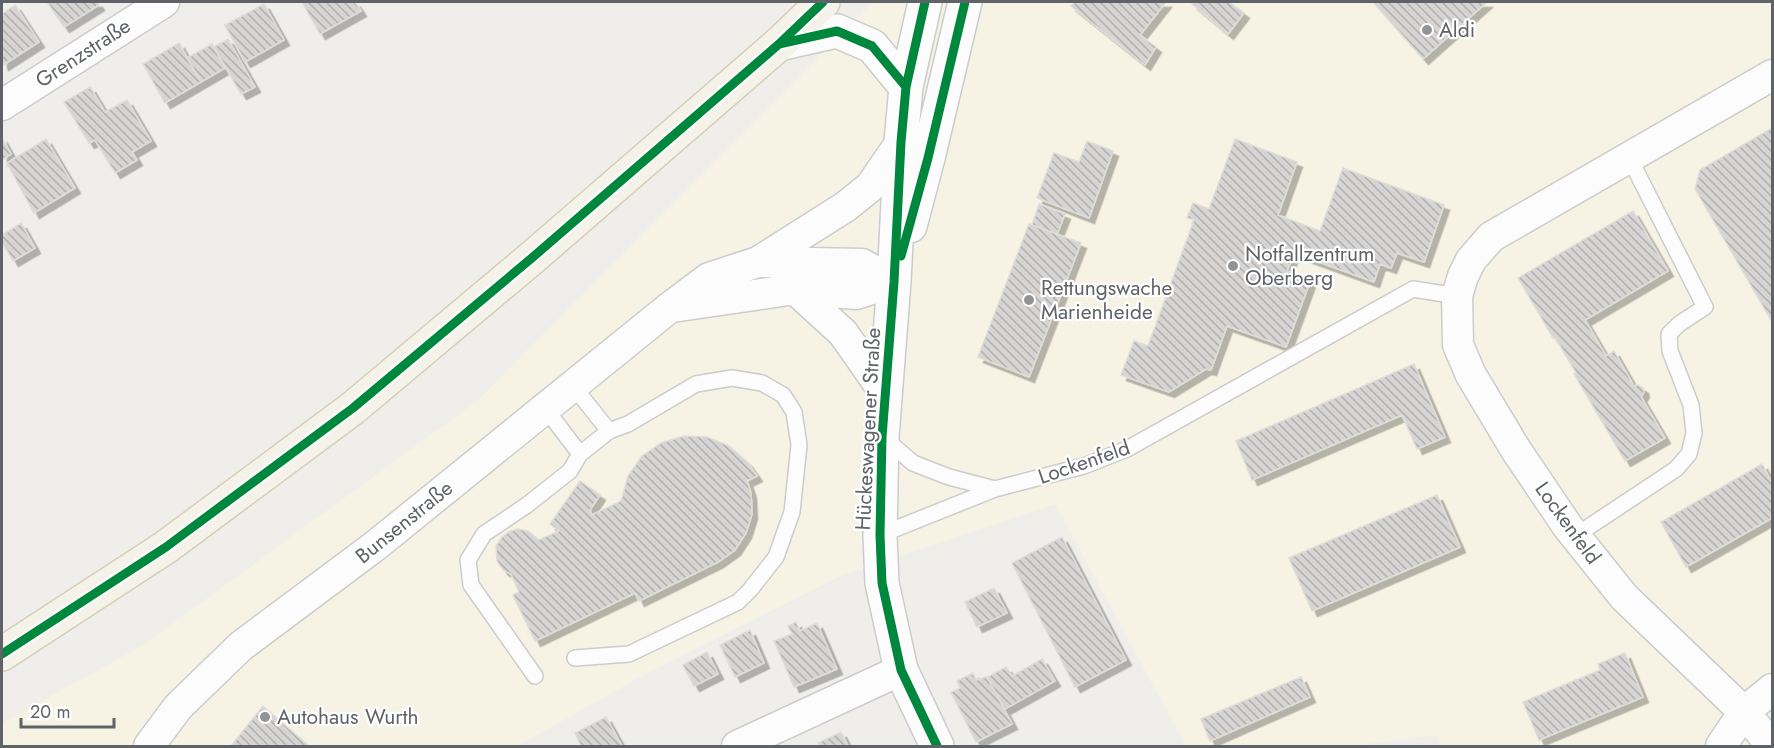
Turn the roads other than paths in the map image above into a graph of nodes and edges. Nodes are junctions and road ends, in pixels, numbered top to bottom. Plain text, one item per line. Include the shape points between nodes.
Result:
1 (164, 2) edge
2 (823, 2) edge
3 (925, 2) edge
4 (966, 2) edge
5 (779, 44) junction
6 (1773, 75) edge
7 (906, 87) junction
8 (2, 105) edge
9 (901, 142) junction
10 (1629, 157) junction
11 (758, 262) junction
12 (894, 282) junction
13 (795, 289) junction
14 (1457, 296) junction
15 (669, 308) junction
16 (573, 386) junction
17 (885, 393) junction
18 (545, 408) junction
19 (609, 431) junction
20 (882, 437) junction
21 (580, 454) junction
22 (995, 489) junction
23 (880, 535) junction
24 (1575, 536) junction
25 (2, 654) edge
26 (575, 658) dead end
27 (901, 670) junction
28 (536, 676) dead end
29 (1773, 689) edge
30 (1744, 712) junction
31 (1773, 746) edge
32 (149, 747) edge
33 (737, 747) edge
34 (937, 747) edge
35 (1721, 747) edge

1 - 8 street, Grenzstraße
2 - 5 main road
3 - 7 street, Hückeswagener Straße
4 - 12 street, Hückeswagener Straße
5 - 7 street via 837,31 872,46
5 - 25 main road via 353,408 166,547
6 - 10 street, Lockenfeld
7 - 9 street, Hückeswagener Straße
9 - 11 street, Bunsenstraße via 870,188
9 - 12 street, Hückeswagener Straße
10 - 14 street, Lockenfeld via 1491,237 1471,260
10 - 24 lane via 1705,307 1669,334 1670,351 1691,405 1694,434 1689,454 1676,469
11 - 12 street, Bunsenstraße via 862,264
11 - 15 street, Bunsenstraße via 709,278
12 - 13 street via 856,294
12 - 17 street, Hückeswagener Straße
13 - 15 street
13 - 17 street via 843,333
14 - 22 lane, Lockenfeld via 1413,289 1127,449 1084,466
14 - 24 street, Lockenfeld via 1458,345 1471,375
15 - 16 street, Bunsenstraße
16 - 18 street, Bunsenstraße
16 - 19 lane
17 - 20 street, Hückeswagener Straße
18 - 21 lane
18 - 32 street, Bunsenstraße via 375,546 241,646 178,707
19 - 21 lane
19 - 26 lane via 696,384 732,378 762,383 783,395 794,412 799,445 792,512 776,557 738,602 629,654
20 - 22 lane, Lockenfeld via 913,463
20 - 23 street, Hückeswagener Straße
21 - 28 lane via 570,471 484,534 468,560 471,585
22 - 23 lane, Lockenfeld
23 - 27 street, Hückeswagener Straße via 882,583
24 - 30 street, Lockenfeld via 1624,597
27 - 33 street
27 - 34 street, Hückeswagener Straße
29 - 30 street
30 - 31 street, Lockenfeld
30 - 35 street

